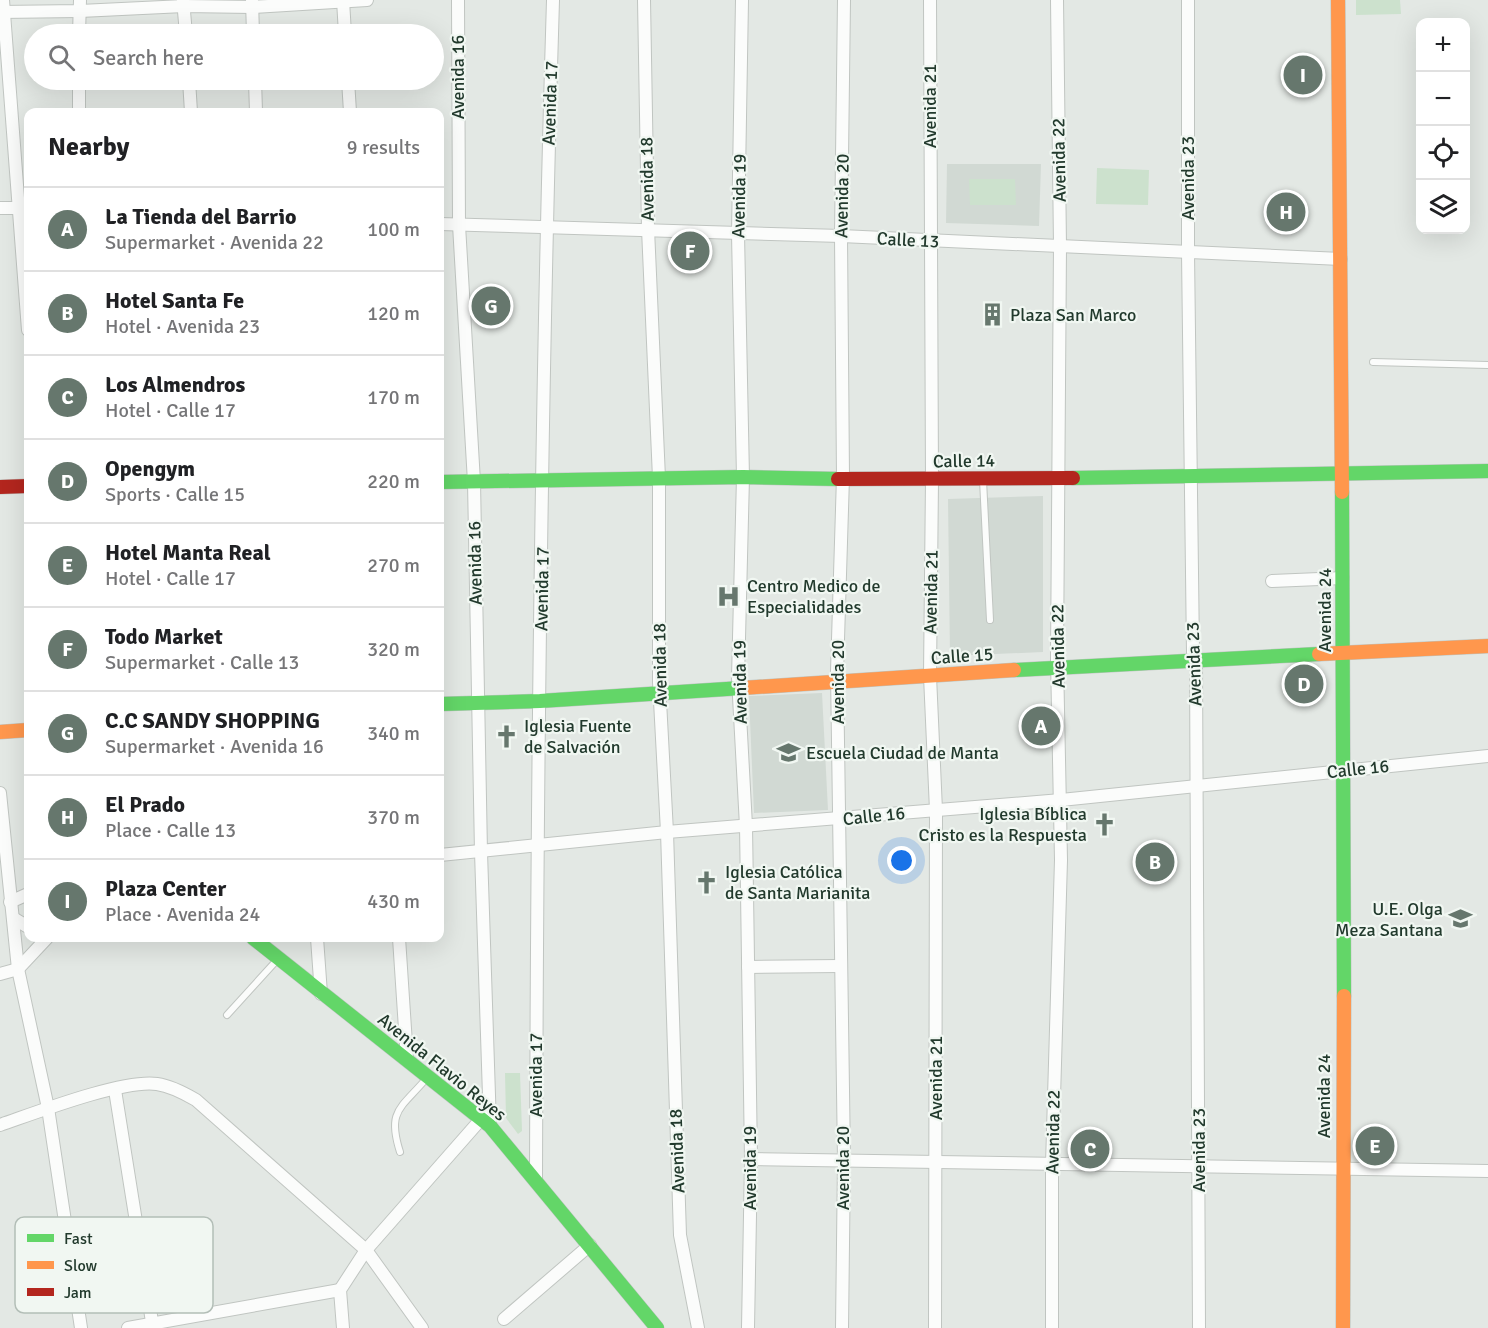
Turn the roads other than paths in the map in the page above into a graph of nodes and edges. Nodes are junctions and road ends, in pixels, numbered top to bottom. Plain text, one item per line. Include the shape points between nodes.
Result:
1 (367, 0) edge
2 (458, 0) edge
3 (553, 0) edge
4 (644, 0) edge
5 (742, 0) edge
6 (844, 0) edge
7 (930, 0) edge
8 (1057, 0) edge
9 (1188, 0) edge
10 (1338, 0) edge
11 (343, 1) edge
12 (183, 3) edge
13 (252, 4) edge
14 (80, 6) edge
15 (2, 8) edge
16 (79, 24) edge
17 (185, 24) edge
18 (253, 24) edge
19 (344, 24) edge
20 (79, 90) edge
21 (190, 90) edge
22 (255, 90) edge
23 (349, 90) edge
24 (79, 108) edge
25 (191, 108) edge
26 (256, 108) edge
27 (350, 108) edge
28 (0, 208) edge
29 (23, 208) edge
30 (444, 224) edge
31 (459, 225) junction
32 (546, 226) junction
33 (648, 229) junction
34 (24, 232) edge
35 (738, 234) junction
36 (841, 236) junction
37 (931, 241) junction
38 (1060, 246) junction
39 (1188, 253) junction
40 (1341, 259) junction
41 (1373, 362) dead end
42 (1488, 365) edge
43 (1488, 471) edge
44 (1342, 474) junction
45 (1192, 475) junction
46 (742, 477) junction
47 (843, 477) junction
48 (1059, 477) junction
49 (659, 478) junction
50 (932, 480) junction
51 (983, 480) junction
52 (444, 482) edge
53 (474, 482) junction
54 (544, 482) junction
55 (24, 486) edge
56 (0, 487) edge
57 (1343, 578) junction
58 (1272, 581) dead end
59 (990, 620) dead end
60 (1488, 646) edge
61 (1343, 652) junction
62 (1196, 661) junction
63 (1058, 667) junction
64 (930, 676) junction
65 (838, 681) junction
66 (739, 686) junction
67 (659, 692) junction
68 (477, 701) junction
69 (540, 701) junction
70 (444, 705) edge
71 (24, 730) edge
72 (0, 732) edge
73 (1488, 756) edge
74 (1344, 771) junction
75 (1195, 786) junction
76 (0, 793) edge
77 (1061, 800) junction
78 (936, 810) junction
79 (840, 820) junction
80 (746, 826) junction
81 (667, 832) junction
82 (537, 846) junction
83 (481, 852) junction
84 (444, 855) edge
85 (24, 896) edge
86 (10, 903) junction
87 (14, 918) junction
88 (24, 924) edge
89 (43, 942) edge
90 (258, 942) edge
91 (318, 942) edge
92 (399, 942) edge
93 (278, 960) junction
94 (840, 966) junction
95 (748, 967) junction
96 (18, 969) junction
97 (0, 974) edge
98 (321, 994) junction
99 (227, 1015) dead end
100 (407, 1059) junction
101 (428, 1076) junction
102 (115, 1090) junction
103 (48, 1108) junction
104 (486, 1122) junction
105 (0, 1125) edge
106 (400, 1152) dead end
107 (751, 1159) junction
108 (844, 1160) junction
109 (936, 1161) junction
110 (1052, 1165) junction
111 (1200, 1167) junction
112 (1342, 1169) junction
113 (1488, 1171) edge
114 (536, 1178) junction
115 (64, 1217) edge
116 (136, 1217) edge
117 (590, 1245) junction
118 (366, 1250) junction
119 (340, 1290) junction
120 (79, 1313) edge
121 (504, 1319) dead end
122 (153, 1325) edge
123 (81, 1328) edge
124 (128, 1328) edge
125 (343, 1328) edge
126 (422, 1328) edge
127 (657, 1328) edge
128 (698, 1328) edge
129 (748, 1328) edge
130 (842, 1328) edge
131 (935, 1328) edge
132 (1052, 1328) edge
133 (1199, 1328) edge
134 (1343, 1328) edge

1 - 11 street
2 - 31 street, Avenida 16
3 - 32 street, Avenida 17
4 - 33 street, Avenida 18
5 - 35 street, Avenida 19
6 - 36 street, Avenida 20
7 - 37 street, Avenida 21
8 - 38 street, Avenida 22
9 - 39 street, Avenida 23
10 - 40 street, Avenida 24
11 - 13 street
11 - 19 street
12 - 13 street
12 - 14 street
12 - 17 street
13 - 18 street
14 - 15 street
14 - 16 street
15 - 29 street
20 - 24 street
21 - 25 street
22 - 26 street
23 - 27 street
28 - 29 street
29 - 34 street
30 - 31 street, Calle 13
31 - 32 street, Calle 13
31 - 53 street, Avenida 16
32 - 33 street, Calle 13
32 - 54 street, Avenida 17
33 - 35 street, Calle 13
33 - 49 street, Avenida 18
35 - 36 street, Calle 13
35 - 46 street, Avenida 19
36 - 37 street, Calle 13
36 - 47 street, Avenida 20
37 - 38 street, Calle 13
37 - 50 street, Avenida 21
38 - 39 street, Calle 13
38 - 48 street, Avenida 22
39 - 40 street, Calle 13
39 - 45 street, Avenida 23
40 - 44 street, Avenida 24
41 - 42 lane
43 - 44 street, Calle 14
44 - 45 street, Calle 14
44 - 57 street, Avenida 24
45 - 48 street, Calle 14
45 - 62 street, Avenida 23
46 - 47 street, Calle 14
46 - 49 street, Calle 14
46 - 66 street, Avenida 19
47 - 50 street, Calle 14
47 - 65 street, Avenida 20
48 - 51 street, Calle 14
48 - 63 street, Avenida 22
49 - 54 street, Calle 14
49 - 67 street, Avenida 18
50 - 51 street, Calle 14
50 - 64 street, Avenida 21
51 - 59 lane
52 - 53 street, Calle 14
53 - 54 street, Calle 14
53 - 68 street, Avenida 16
54 - 69 street, Avenida 17
55 - 56 street
57 - 58 street
57 - 61 street, Avenida 24
60 - 61 street, Calle 15
61 - 62 street, Calle 15
61 - 74 street, Avenida 24
62 - 63 street, Calle 15
62 - 75 street, Avenida 23
63 - 64 street, Calle 15
63 - 77 street, Avenida 22
64 - 65 street, Calle 15
64 - 78 street, Avenida 21
65 - 66 street, Calle 15
65 - 79 street, Avenida 20
66 - 67 street, Calle 15
66 - 80 street, Avenida 19
67 - 69 street, Calle 15
67 - 81 street, Avenida 18
68 - 69 street, Calle 15
68 - 70 street, Calle 15
68 - 83 street, Avenida 16
69 - 82 street, Avenida 17
71 - 72 street
73 - 74 street, Calle 16
74 - 75 street, Calle 16
74 - 112 street, Avenida 24
75 - 77 street, Calle 16
75 - 111 street, Avenida 23
76 - 86 street
77 - 78 street, Calle 16
77 - 110 street, Avenida 22
78 - 79 street, Calle 16
78 - 109 street, Avenida 21
79 - 80 street, Calle 16
79 - 94 street, Avenida 20
80 - 81 street, Calle 16
80 - 95 street, Avenida 19
81 - 82 street, Calle 16
81 - 128 street, Avenida 18 via 680,1235
82 - 83 street, Calle 16
82 - 114 street, Avenida 17
83 - 84 street, Calle 16
83 - 104 street, Avenida 16
85 - 86 street
86 - 87 street
87 - 88 street
87 - 96 street
89 - 96 street
90 - 93 street, Avenida Flavio Reyes
91 - 98 street
92 - 100 street
93 - 98 street, Avenida Flavio Reyes
93 - 99 lane
94 - 95 street
94 - 108 street, Avenida 20
95 - 107 street, Avenida 19
96 - 97 street
96 - 103 street
98 - 100 street, Avenida Flavio Reyes
100 - 101 street, Avenida Flavio Reyes
101 - 104 street, Avenida Flavio Reyes
101 - 106 lane via 396,1114 393,1131
102 - 103 street
102 - 116 street
102 - 118 street via 157,1084 196,1100
103 - 105 street
103 - 115 street
104 - 114 street, Avenida Flavio Reyes
104 - 118 street
107 - 108 street
107 - 129 street, Avenida 19
108 - 109 street
108 - 130 street, Avenida 20
109 - 110 street
109 - 131 street, Avenida 21
110 - 111 street
110 - 132 street, Avenida 22
111 - 112 street
111 - 133 street, Avenida 23
112 - 113 street
112 - 134 street, Avenida 24
114 - 117 street, Avenida Flavio Reyes
117 - 121 street
117 - 127 street, Avenida Flavio Reyes
118 - 119 street
118 - 126 street
119 - 122 street
119 - 125 street
120 - 123 street
122 - 124 street

